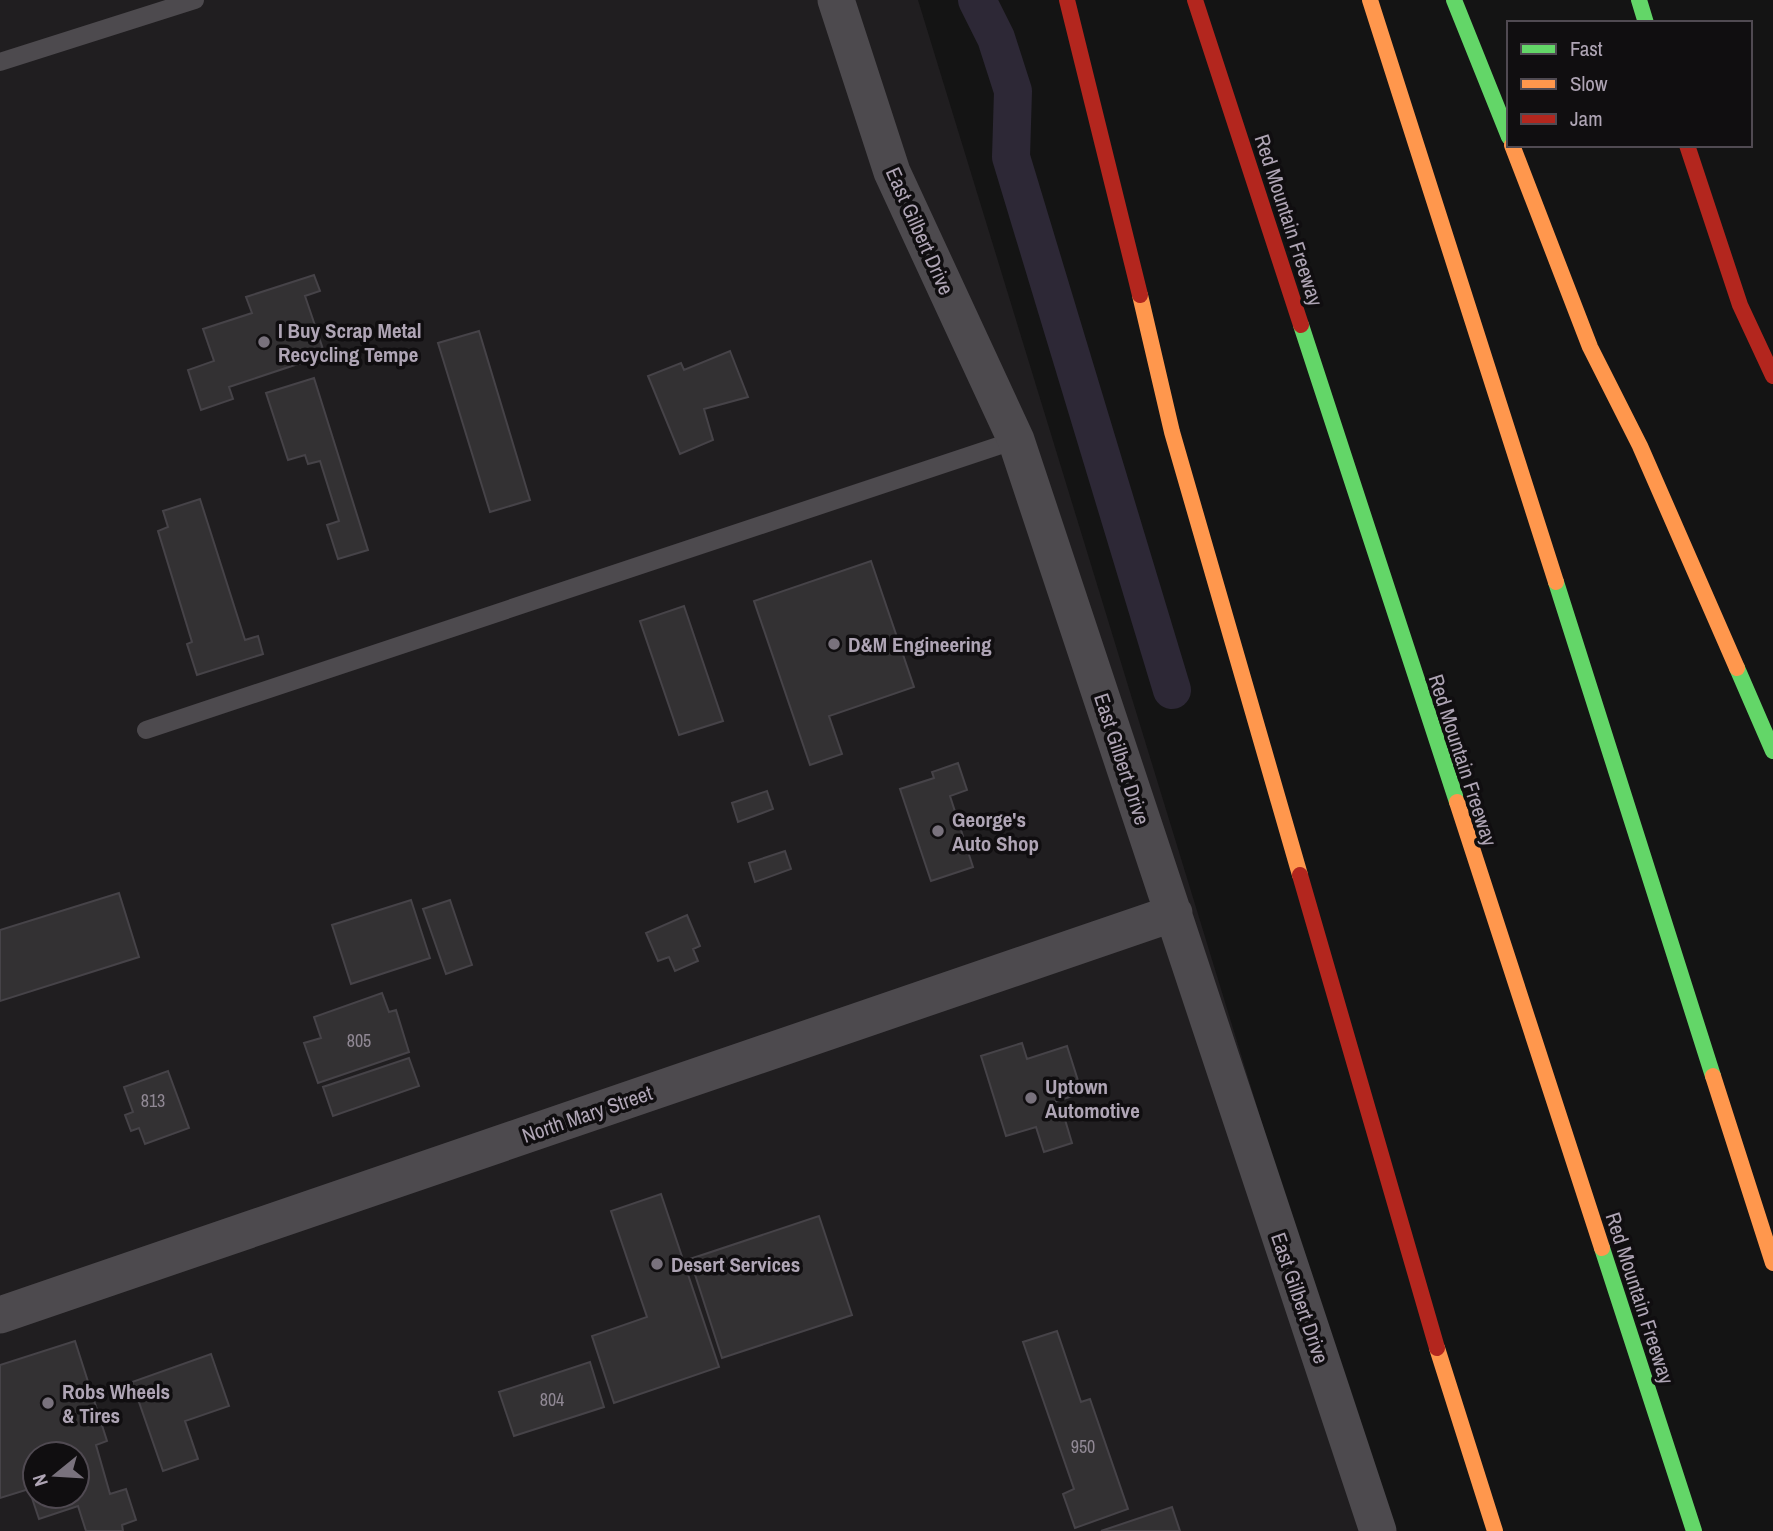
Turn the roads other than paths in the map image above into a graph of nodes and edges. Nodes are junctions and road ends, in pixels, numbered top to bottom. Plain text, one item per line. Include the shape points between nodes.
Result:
1 (195, 0) edge
2 (836, 0) edge
3 (1067, 0) edge
4 (1195, 0) edge
5 (1370, 0) edge
6 (1454, 0) edge
7 (1639, 0) edge
8 (1645, 21) edge
9 (0, 62) edge
10 (1507, 132) edge
11 (1513, 147) edge
12 (1688, 147) edge
13 (1773, 376) edge
14 (1016, 440) junction
15 (146, 730) dead end
16 (1773, 751) edge
17 (1174, 914) junction
18 (1773, 1263) edge
19 (0, 1315) edge
20 (1378, 1531) edge
21 (1495, 1531) edge
22 (1694, 1531) edge

1 - 9 lane
2 - 14 street, East Gilbert Drive via 892,172
3 - 21 main road via 1172,432 1441,1363
4 - 22 main road, Red Mountain Freeway
5 - 18 main road
6 - 10 main road
7 - 8 main road
11 - 16 main road via 1590,347 1640,446
12 - 13 main road via 1740,305
14 - 15 lane
14 - 17 street, East Gilbert Drive
17 - 19 street, North Mary Street
17 - 20 street, East Gilbert Drive

